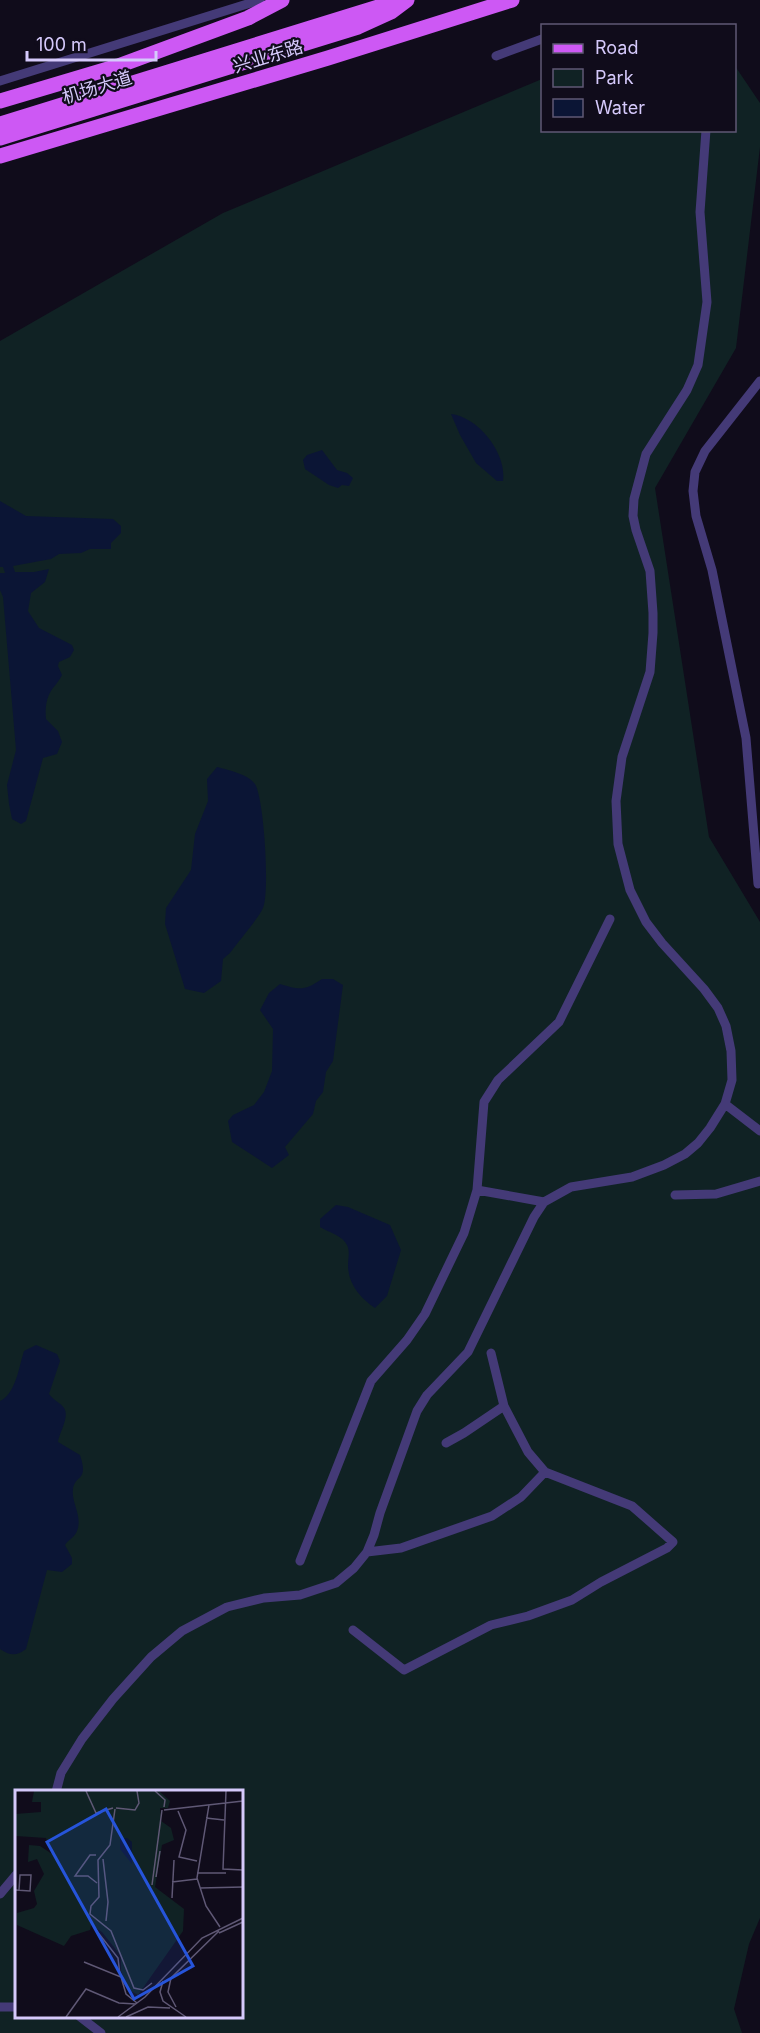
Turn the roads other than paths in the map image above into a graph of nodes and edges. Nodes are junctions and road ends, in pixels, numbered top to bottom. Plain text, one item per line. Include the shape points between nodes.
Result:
1 (260, 0) edge
2 (282, 0) edge
3 (400, 0) edge
4 (407, 0) edge
5 (512, 0) edge
6 (541, 40) edge
7 (496, 56) dead end
8 (0, 81) edge
9 (0, 101) edge
10 (0, 124) edge
11 (706, 132) edge
12 (0, 138) edge
13 (0, 156) edge
14 (760, 381) edge
15 (758, 884) dead end
16 (610, 919) dead end
17 (725, 1104) junction
18 (760, 1131) edge
19 (760, 1181) edge
20 (477, 1190) junction
21 (675, 1195) dead end
22 (544, 1202) junction
23 (491, 1353) dead end
24 (504, 1406) junction
25 (446, 1443) dead end
26 (545, 1472) junction
27 (367, 1552) junction
28 (300, 1561) dead end
29 (353, 1630) dead end
30 (56, 1790) edge
31 (15, 1876) edge
32 (0, 1894) edge
33 (82, 2018) edge
34 (101, 2033) edge

1 - 8 street
2 - 9 main road via 248,18 118,66
3 - 10 main road, 兴业东路
4 - 12 main road, 机场大道 via 358,27
5 - 13 main road, 兴业东路
6 - 7 street
11 - 17 street via 700,212 707,303 698,365 687,390 646,454 634,499 636,530 650,571 653,633 650,672 622,757 616,801 618,844 630,890 646,922 704,989 726,1026 732,1080
14 - 15 street via 705,451 695,472 693,490 746,738
16 - 20 street via 559,1022 498,1080 484,1102
17 - 18 street
17 - 22 street via 698,1143 685,1154 632,1177 572,1188
19 - 21 street via 716,1194
20 - 22 street
20 - 28 street via 464,1233 425,1314 371,1381
22 - 27 street via 468,1352 417,1411
23 - 24 street
24 - 25 street
24 - 26 street via 528,1452
26 - 27 street via 521,1497 492,1516 401,1548
26 - 29 street via 632,1506 673,1542 572,1600 491,1625 404,1670
27 - 30 street via 336,1583 300,1595 227,1607 182,1631 151,1657 113,1699 82,1739 61,1773
31 - 32 street
33 - 34 street

